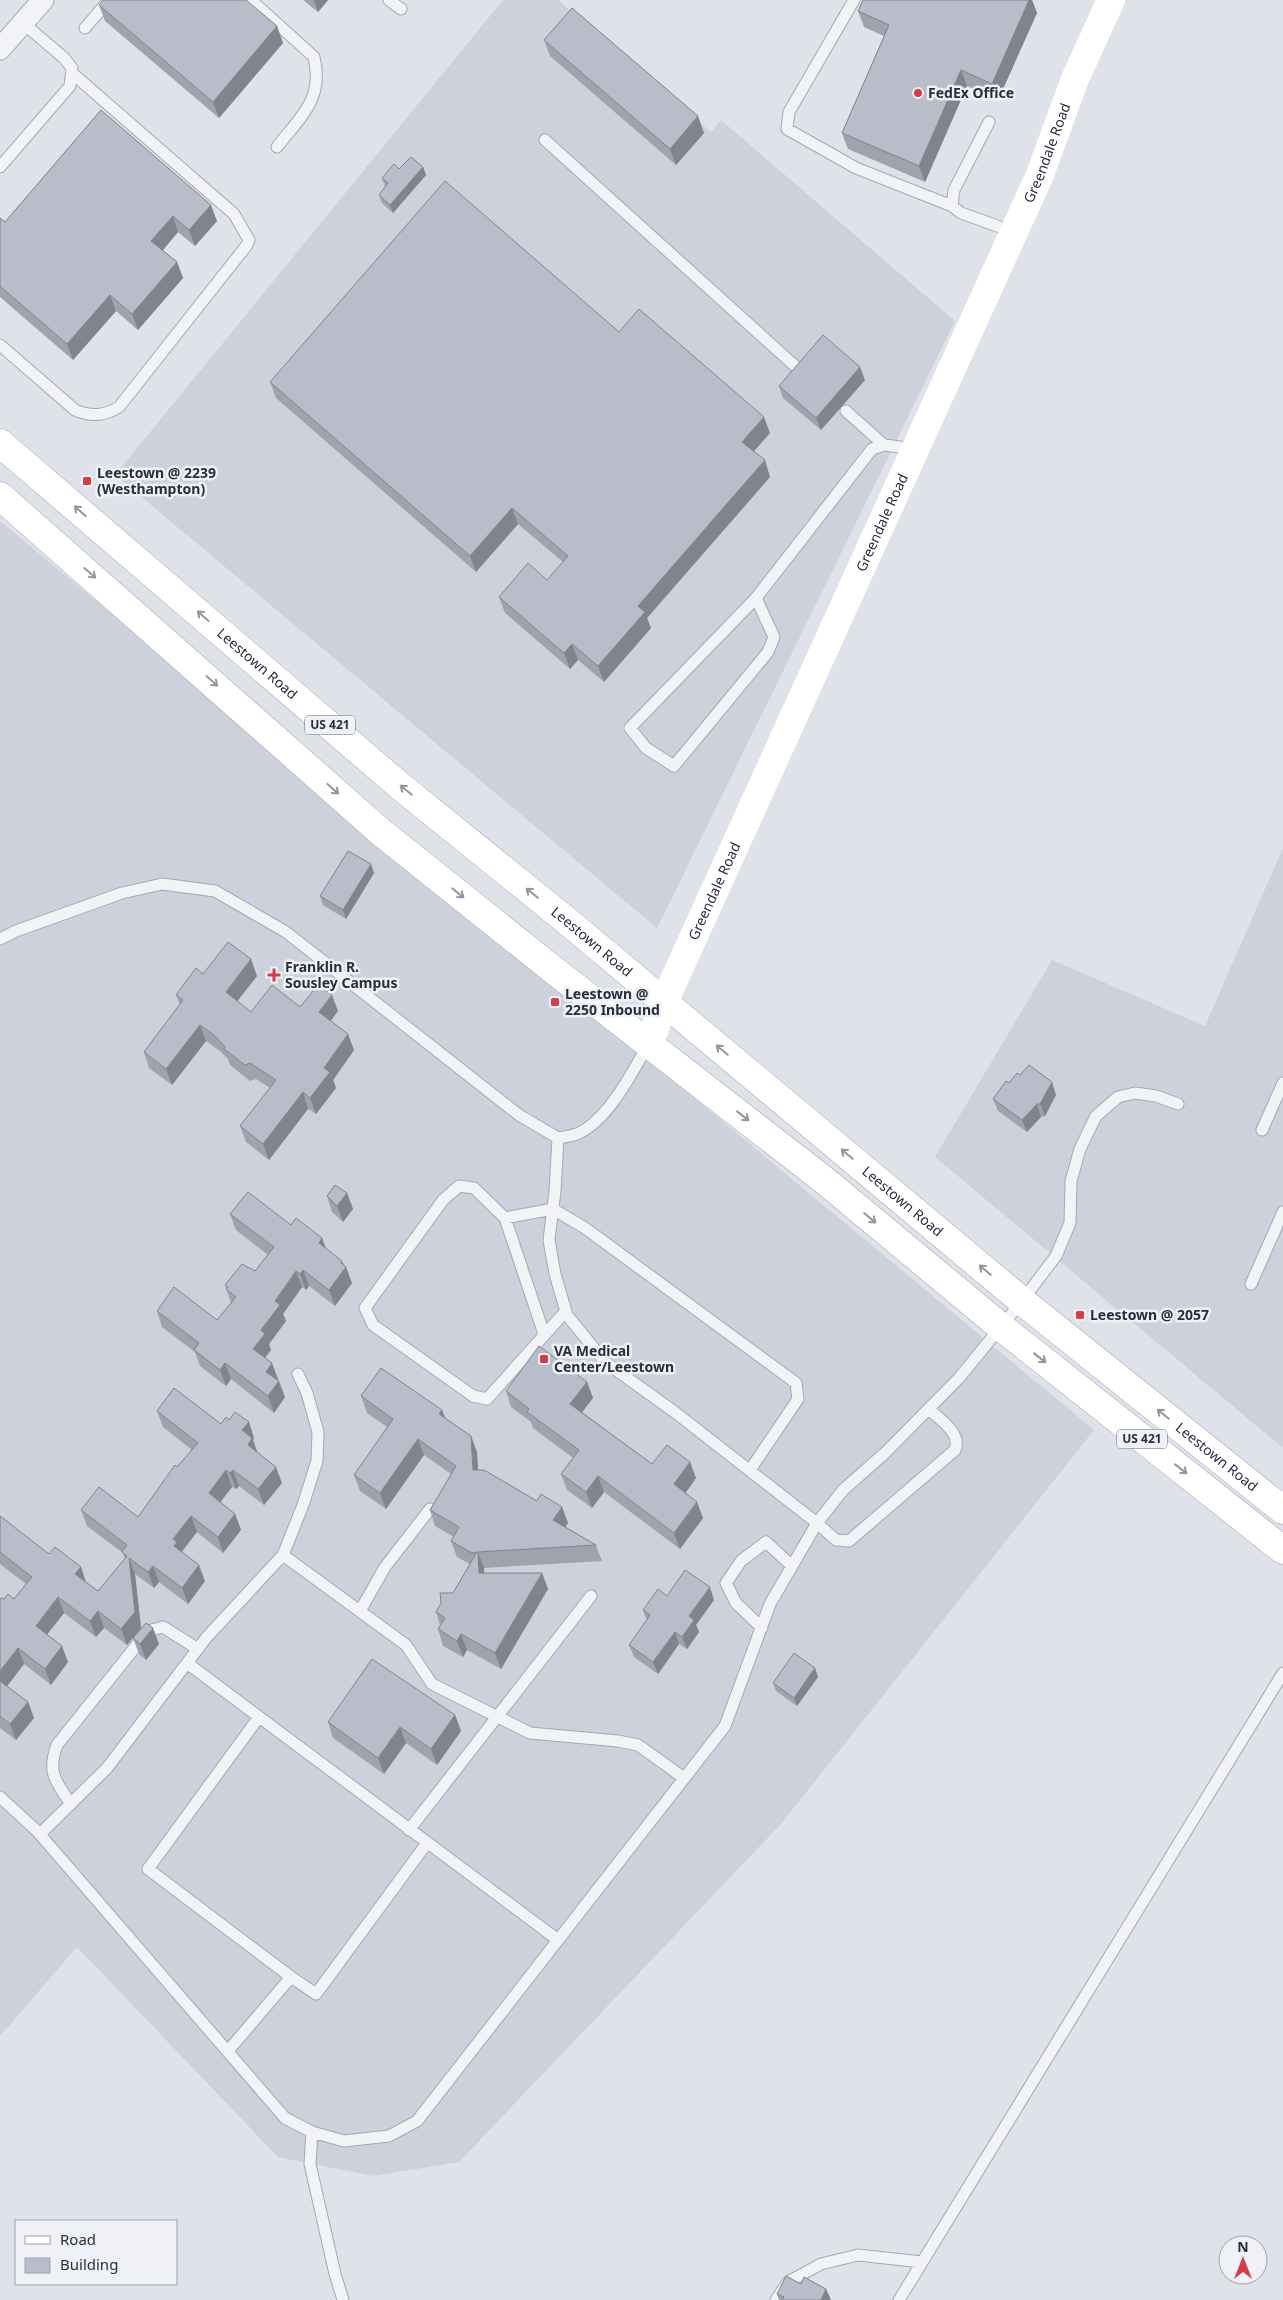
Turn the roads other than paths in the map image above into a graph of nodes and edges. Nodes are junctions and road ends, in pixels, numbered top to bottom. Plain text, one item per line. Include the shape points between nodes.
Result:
1 (42, 0) edge
2 (110, 0) edge
3 (251, 0) edge
4 (389, 0) edge
5 (854, 0) edge
6 (1111, 0) edge
7 (401, 9) dead end
8 (23, 23) junction
9 (85, 28) dead end
10 (0, 49) edge
11 (72, 73) junction
12 (989, 122) dead end
13 (545, 140) dead end
14 (277, 148) dead end
15 (0, 167) edge
16 (952, 206) junction
17 (1014, 232) junction
18 (0, 345) edge
19 (795, 366) edge
20 (846, 411) dead end
21 (0, 443) edge
22 (884, 445) junction
23 (916, 449) junction
24 (0, 496) edge
25 (756, 598) junction
26 (0, 939) edge
27 (664, 1002) junction
28 (650, 1043) junction
29 (1283, 1083) edge
30 (1178, 1104) dead end
31 (1262, 1130) dead end
32 (558, 1138) junction
33 (553, 1209) junction
34 (1283, 1212) edge
35 (506, 1218) junction
36 (1251, 1284) dead end
37 (1022, 1301) junction
38 (566, 1311) junction
39 (1001, 1327) junction
40 (544, 1334) junction
41 (298, 1374) dead end
42 (928, 1409) junction
43 (750, 1470) junction
44 (430, 1509) edge
45 (1283, 1510) edge
46 (816, 1523) junction
47 (1283, 1550) edge
48 (283, 1554) junction
49 (792, 1566) junction
50 (591, 1596) dead end
51 (360, 1611) junction
52 (762, 1628) junction
53 (198, 1649) junction
54 (187, 1663) junction
55 (1283, 1673) edge
56 (497, 1716) junction
57 (259, 1717) junction
58 (684, 1778) junction
59 (0, 1797) edge
60 (71, 1804) junction
61 (409, 1830) junction
62 (40, 1834) junction
63 (427, 1843) junction
64 (558, 1940) junction
65 (291, 1977) junction
66 (228, 2051) junction
67 (312, 2132) junction
68 (922, 2262) junction
69 (343, 2300) edge
70 (776, 2300) edge
71 (898, 2300) edge

1 - 8 street
2 - 9 lane
3 - 14 lane via 314,57 317,69 318,82 313,100
4 - 7 lane
5 - 16 lane via 789,112 787,129 856,168
6 - 17 main road, Greendale Road
8 - 10 street
8 - 11 lane via 64,58
11 - 15 lane via 70,86
11 - 18 lane via 234,214 249,240 120,407 109,413 86,415 75,410
12 - 16 lane via 954,190
13 - 19 lane
16 - 17 lane via 961,213
17 - 23 main road, Greendale Road
20 - 22 lane
27 -> 21 main road, Leestown Road / US 421 via 400,786
22 - 23 lane
22 - 25 lane via 872,449
23 - 27 main road, Greendale Road
24 -> 28 main road via 382,833
25 - 25 lane via 774,637 768,652 674,766 646,748 630,728
26 - 32 lane via 122,893 162,884 215,891 286,932 519,1115
27 - 28 main road, Greendale Road
37 -> 27 main road, Leestown Road
28 - 32 lane via 627,1082 597,1120 578,1133
28 -> 39 main road via 824,1180
29 - 31 lane
30 - 37 lane via 1135,1093 1118,1097 1096,1116 1080,1148 1071,1181 1070,1223 1056,1256
32 - 33 lane
33 - 35 lane
33 - 38 lane via 549,1240
33 - 43 lane via 585,1228 796,1383 798,1399
34 - 36 lane
35 - 40 lane
35 - 40 lane via 474,1188 459,1186 444,1200 365,1308 373,1324 480,1398 487,1398
37 - 39 lane
45 -> 37 main road, Leestown Road / US 421
38 - 40 lane
38 - 43 lane via 605,1362
39 - 42 lane via 959,1378
39 -> 47 main road, US 421
41 - 48 lane via 318,1432 317,1461
42 - 46 lane via 843,1490
42 - 46 lane via 955,1435 958,1443 950,1455 849,1541 836,1540
43 - 46 lane
44 - 51 lane via 384,1567
46 - 49 lane
48 - 51 lane
48 - 53 lane
49 - 52 lane via 770,1604
49 - 52 lane via 766,1542 741,1561 726,1583 736,1603
50 - 56 lane
51 - 56 lane via 406,1645 432,1684
52 - 58 lane via 725,1726
53 - 54 lane
53 - 60 lane via 163,1627 148,1631 57,1744 52,1760 53,1774
54 - 57 lane
54 - 60 lane via 108,1768
55 - 68 lane
56 - 58 lane via 530,1733 638,1745
56 - 61 lane
57 - 61 lane
57 - 65 lane via 148,1869
58 - 64 lane
59 - 62 lane
60 - 62 lane
61 - 63 lane
62 - 66 lane
63 - 64 lane
63 - 65 lane via 316,1994
64 - 67 lane via 417,2121 389,2136 344,2141
65 - 66 lane
66 - 67 lane via 286,2118
67 - 69 lane via 310,2164 334,2274
68 - 70 lane via 858,2255 820,2264 788,2282
68 - 71 lane

